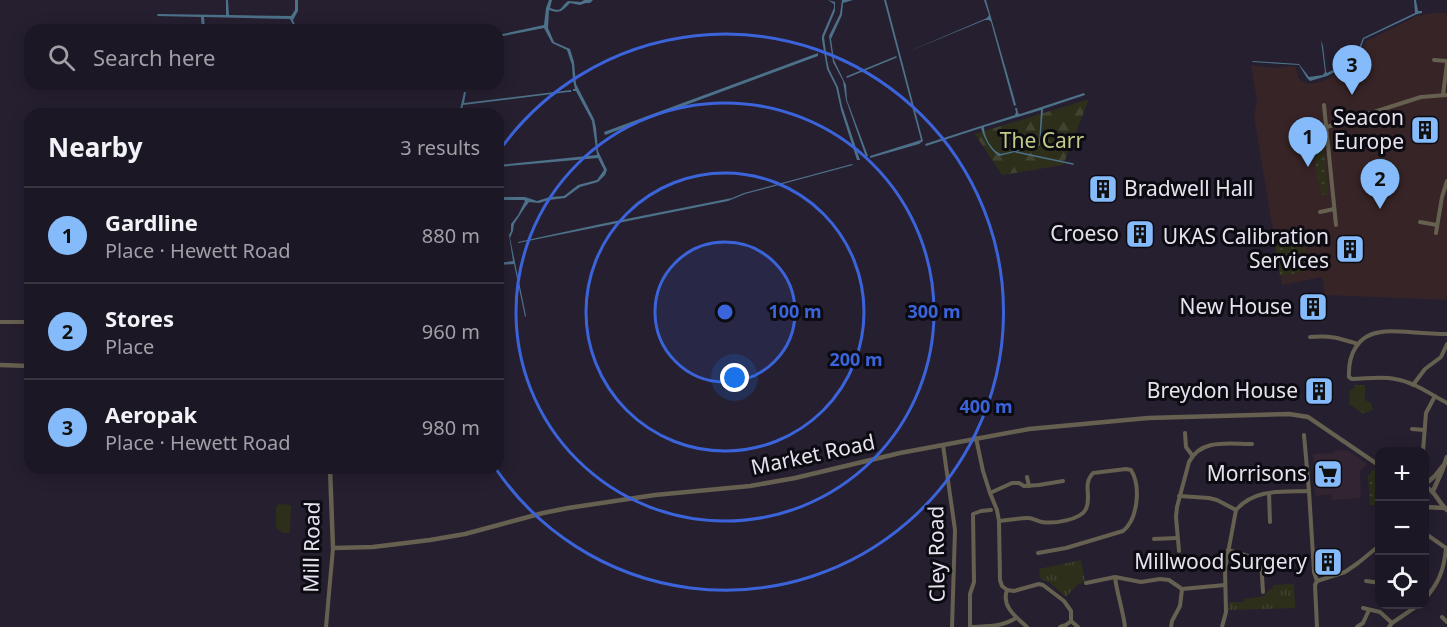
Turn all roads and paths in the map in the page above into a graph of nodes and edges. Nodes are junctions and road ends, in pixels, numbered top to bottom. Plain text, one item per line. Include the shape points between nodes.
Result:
1 (1434, 60) dead end
2 (1447, 62) edge
3 (1445, 95) edge
4 (1324, 105) dead end
5 (1327, 127) junction
6 (1447, 181) edge
7 (1334, 209) junction
8 (1320, 212) dead end
9 (1420, 222) dead end
10 (1336, 225) dead end
11 (1437, 225) junction
12 (1436, 233) dead end
13 (0, 322) edge
14 (24, 322) edge
15 (1447, 334) edge
16 (1310, 337) dead end
17 (1358, 344) junction
18 (1447, 344) edge
19 (1441, 357) junction
20 (1447, 360) edge
21 (0, 365) edge
22 (24, 366) edge
23 (1413, 385) junction
24 (1435, 396) junction
25 (1447, 403) edge
26 (1412, 429) dead end
27 (1424, 430) junction
28 (1185, 433) dead end
29 (1304, 435) dead end
30 (976, 438) junction
31 (1312, 440) dead end
32 (1305, 441) junction
33 (943, 444) junction
34 (1252, 444) dead end
35 (1423, 447) edge
36 (1192, 455) junction
37 (1447, 457) edge
38 (1375, 463) edge
39 (1444, 464) junction
40 (330, 474) edge
41 (1027, 477) dead end
42 (1429, 481) edge
43 (1064, 482) dead end
44 (1029, 486) junction
45 (1429, 489) edge
46 (1309, 491) junction
47 (990, 493) junction
48 (1269, 493) junction
49 (1434, 493) junction
50 (1179, 496) junction
51 (1429, 504) edge
52 (1429, 506) edge
53 (1446, 509) edge
54 (991, 510) dead end
55 (1236, 510) junction
56 (999, 521) junction
57 (1270, 522) dead end
58 (1429, 536) edge
59 (1178, 538) junction
60 (1154, 539) dead end
61 (333, 548) junction
62 (1446, 548) edge
63 (1375, 549) edge
64 (1228, 550) junction
65 (1179, 551) dead end
66 (1038, 553) dead end
67 (1115, 577) junction
68 (1317, 581) junction
69 (1366, 581) dead end
70 (1375, 582) edge
71 (1086, 583) dead end
72 (1225, 585) junction
73 (1182, 589) junction
74 (1007, 590) junction
75 (1263, 592) dead end
76 (1430, 594) edge
77 (1413, 609) edge
78 (1442, 617) dead end
79 (1016, 618) junction
80 (1071, 621) junction
81 (1447, 622) edge
82 (1391, 625) edge
83 (326, 627) edge
84 (952, 627) edge
85 (970, 627) edge
86 (1027, 627) edge
87 (1060, 627) edge
88 (1078, 627) edge
89 (1125, 627) edge
90 (1171, 627) edge
91 (1222, 627) edge
92 (1317, 627) edge
93 (1357, 627) edge

1 - 2 street
2 - 3 street
3 - 5 street via 1421,97
4 - 5 street
5 - 7 street
6 - 11 street
7 - 8 street
7 - 10 street
9 - 11 street
11 - 12 street
13 - 14 street
15 - 17 street via 1379,332
16 - 17 street via 1337,337
17 - 23 street via 1348,364 1352,379 1392,378
18 - 19 street
19 - 20 street
19 - 23 street
21 - 22 street
23 - 24 street
24 - 25 street
24 - 27 street via 1426,413
26 - 27 street
27 - 35 street
28 - 36 street via 1186,447
29 - 32 street
30 - 33 street, Market Road
30 - 38 street, Market Road via 1144,418 1288,414 1308,417
30 - 47 street
31 - 32 street
32 - 46 street
33 - 61 street, Market Road via 750,486 568,508 430,540
33 - 84 street, Cley Road via 955,530
34 - 36 street via 1206,445
36 - 50 street
37 - 39 street
39 - 42 street
39 - 49 street
40 - 61 street, Mill Road
41 - 44 street
43 - 44 street
44 - 47 street via 1012,483
45 - 49 street
46 - 48 street
46 - 68 street
47 - 56 street
48 - 55 street via 1249,498
48 - 57 street
49 - 51 street
49 - 53 street
50 - 55 street via 1209,498
50 - 59 street
52 - 53 street
54 - 85 street via 973,514
55 - 64 street
56 - 66 street via 1074,519 1086,510 1087,483 1093,473 1131,470 1136,482 1136,507 1123,531
56 - 74 street via 999,580
58 - 62 street
59 - 60 street
59 - 65 street
61 - 83 street, Mill Road
62 - 76 street via 1443,569
63 - 68 street via 1345,572
64 - 72 street
64 - 75 street via 1261,560
67 - 71 street
67 - 73 street via 1142,582 1168,580
67 - 89 street
68 - 92 street
69 - 70 street
72 - 73 street
72 - 91 street
73 - 90 street
74 - 79 street via 1006,603
74 - 80 street via 1043,585 1069,607
77 - 82 street
78 - 81 street
79 - 85 street via 1001,626
79 - 86 street
80 - 87 street
80 - 88 street
82 - 93 street via 1380,612 1366,609 1365,619

